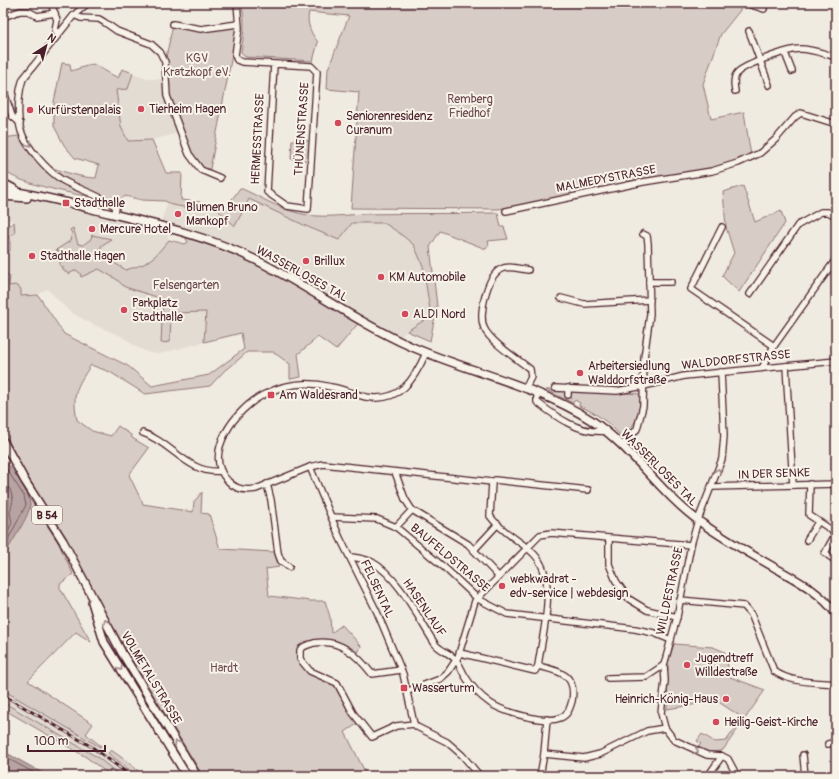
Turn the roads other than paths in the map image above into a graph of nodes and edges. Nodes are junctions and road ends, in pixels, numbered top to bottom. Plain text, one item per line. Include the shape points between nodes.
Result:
1 (52, 3) edge
2 (88, 3) edge
3 (237, 3) edge
4 (745, 3) edge
5 (764, 10) dead end
6 (55, 13) junction
7 (74, 15) junction
8 (3, 17) edge
9 (112, 19) dead end
10 (104, 22) junction
11 (173, 24) dead end
12 (238, 24) junction
13 (749, 31) dead end
14 (58, 35) junction
15 (785, 53) junction
16 (836, 57) edge
17 (760, 62) junction
18 (274, 64) junction
19 (792, 71) dead end
20 (769, 85) dead end
21 (3, 89) edge
22 (735, 91) dead end
23 (20, 123) junction
24 (836, 124) edge
25 (220, 178) dead end
26 (3, 183) edge
27 (3, 190) edge
28 (22, 193) junction
29 (3, 197) edge
30 (47, 198) junction
31 (308, 209) joint
32 (506, 211) dead end
33 (115, 214) junction
34 (836, 216) edge
35 (722, 227) dead end
36 (643, 234) dead end
37 (836, 259) edge
38 (528, 270) dead end
39 (649, 282) junction
40 (671, 282) dead end
41 (750, 294) dead end
42 (561, 298) dead end
43 (650, 300) junction
44 (774, 346) junction
45 (426, 353) junction
46 (836, 362) edge
47 (786, 366) junction
48 (762, 368) junction
49 (721, 372) junction
50 (644, 386) junction
51 (555, 388) dead end
52 (568, 388) junction
53 (525, 389) junction
54 (537, 394) junction
55 (568, 395) dead end
56 (606, 431) junction
57 (144, 433) dead end
58 (3, 441) edge
59 (623, 446) junction
60 (310, 467) junction
61 (221, 471) junction
62 (395, 472) junction
63 (492, 482) junction
64 (267, 484) junction
65 (810, 484) junction
66 (836, 484) edge
67 (793, 485) junction
68 (712, 487) junction
69 (588, 490) dead end
70 (412, 510) junction
71 (332, 517) junction
72 (698, 520) junction
73 (818, 522) junction
74 (498, 524) junction
75 (836, 525) edge
76 (396, 527) junction
77 (834, 532) edge
78 (609, 539) junction
79 (807, 540) dead end
80 (691, 545) junction
81 (526, 548) junction
82 (474, 550) junction
83 (351, 557) junction
84 (836, 561) edge
85 (289, 567) dead end
86 (499, 577) junction
87 (88, 590) junction
88 (478, 599) junction
89 (680, 600) junction
90 (836, 614) edge
91 (677, 617) junction
92 (545, 619) junction
93 (671, 640) junction
94 (460, 653) junction
95 (456, 660) junction
96 (664, 665) junction
97 (538, 666) junction
98 (401, 670) junction
99 (608, 678) dead end
100 (836, 684) edge
101 (408, 691) junction
102 (547, 719) junction
103 (414, 724) junction
104 (666, 728) junction
105 (836, 742) edge
106 (828, 744) dead end
107 (544, 754) junction
108 (803, 755) dead end
109 (722, 756) junction
110 (187, 776) edge
111 (197, 776) edge
112 (480, 776) edge
113 (540, 776) edge
114 (708, 776) edge
115 (736, 776) edge
116 (805, 776) edge

1 - 6 street
2 - 7 street
3 - 12 street, THÜNENSTRASSE
4 - 5 street
6 - 8 street via 37,16 28,11 20,11
6 - 14 street via 55,30
7 - 10 street
7 - 14 street
9 - 10 street
10 - 25 street via 116,31 151,44 160,52 166,62 167,96 189,154 201,170
11 - 12 street via 201,29
12 - 18 street, THÜNENSTRASSE via 235,55 237,60
13 - 17 street
14 - 23 street via 23,80 20,87
15 - 16 street via 800,49
15 - 17 street
15 - 19 street
17 - 20 street
17 - 22 street via 743,68 736,74
18 - 31 street, HERMESSTRASSE via 267,192 287,206
18 - 31 street, THÜNENSTRASSE via 311,66 316,72
21 - 23 street via 12,116
23 -> 33 street via 28,143 51,171 74,186 112,204 116,207
24 - 32 street, MALMEDYSTRASSE via 804,113 798,114 760,153 712,172 643,182
26 - 28 main road, WASSERLOSES TAL
27 - 28 main road, WASSERLOSES TAL
28 - 30 main road, WASSERLOSES TAL
29 - 30 main road, WASSERLOSES TAL
30 - 33 main road, WASSERLOSES TAL
33 - 45 main road, WASSERLOSES TAL via 204,238 256,260 396,339
34 - 41 street via 821,212 798,225
35 - 44 street via 691,289
36 - 39 street via 647,236 648,243
37 - 44 street
38 - 53 street via 507,268 495,273 484,303 482,321 487,334 530,369 531,377
39 - 40 street
39 - 43 street
42 - 43 street via 584,304
43 - 50 street
44 - 48 street
45 - 53 main road, WASSERLOSES TAL
45 - 61 street via 410,382 387,396 366,397 333,387 304,384 279,388 263,395 240,412 227,429 219,455
46 - 47 street, WALDDORFSTRASSE
47 - 48 street, WALDDORFSTRASSE
47 - 67 street
48 - 49 street, WALDDORFSTRASSE
49 - 50 street, WALDDORFSTRASSE via 684,376
68 -> 49 street, WILLDESTRASSE via 722,459 724,436
50 - 52 street, WALDDORFSTRASSE via 617,391
50 - 59 street via 640,420
51 - 52 street, WALDDORFSTRASSE
52 - 55 street
53 - 54 main road, WASSERLOSES TAL
54 - 56 main road, WASSERLOSES TAL via 575,412
54 - 56 street, WASSERLOSES TAL via 537,402 564,421 594,432
56 - 59 main road, WASSERLOSES TAL
57 - 61 street via 154,436 204,471
58 - 87 main road, VOLMETALSTRASSE / B 54 via 63,541
59 - 72 main road, WASSERLOSES TAL
60 - 62 street via 323,464
60 - 64 street
60 - 71 street, FELSENTAL
61 - 64 street via 231,484 241,489 256,489
62 - 63 street
62 - 70 street
63 - 69 street via 495,480
63 - 74 street via 490,516
64 - 85 street via 278,553 281,561
65 - 66 street, IN DER SENKE
65 - 67 street, IN DER SENKE
65 - 73 street via 808,513
67 - 68 street, IN DER SENKE
68 - 72 street, WILLDESTRASSE
70 - 76 street
70 - 82 street
71 - 76 street, BAUFELDSTRASSE via 377,519
71 - 83 street, FELSENTAL
72 - 80 street, WILLDESTRASSE
72 - 90 main road, WASSERLOSES TAL via 737,546 805,584
73 - 77 street
73 - 79 street
74 - 81 street
74 - 82 street
75 - 77 street
76 - 88 street, BAUFELDSTRASSE
77 - 84 street via 825,553
78 - 80 street
78 - 81 street via 544,533
78 - 91 street via 609,564 616,581 629,600 647,610
80 - 89 street, WILLDESTRASSE
81 - 86 street
81 - 92 street via 541,564 548,589
82 - 86 street
83 - 95 street, HASENLAUF via 364,559 380,568 396,585 439,649
83 - 98 street, FELSENTAL
86 - 88 street
87 -> 110 main road, VOLMETALSTRASSE / B 54 via 104,642
111 -> 87 main road, VOLMETALSTRASSE / B 54 via 122,653
88 - 92 street, BAUFELDSTRASSE via 507,614
88 - 94 street via 472,608
89 - 91 street, WILLDESTRASSE
89 - 100 street via 744,606 751,614 774,671 789,678
91 - 93 street, WILLDESTRASSE
92 - 93 street, BAUFELDSTRASSE via 654,633
92 - 97 street
93 - 96 street, WILLDESTRASSE
94 - 95 street
94 - 97 street, HASENLAUF via 535,671
95 - 101 street via 443,678
95 - 102 street, HASENLAUF via 477,692 491,703 509,712
96 - 99 street via 646,677
96 - 104 street, WILLDESTRASSE via 661,713
97 - 102 street, HASENLAUF via 562,673 572,683 574,691 571,706 564,716
98 - 101 street, FELSENTAL
98 - 103 street via 372,674 352,652 333,643 306,645 300,650 300,659 310,671 337,683 353,713 372,737 396,726
101 - 103 street, FELSENTAL
102 - 107 street
103 - 112 street via 447,742
104 - 107 street via 647,731 600,754 584,758
104 -> 109 street, WILLDESTRASSE via 674,740 683,746 707,755
105 - 106 street
107 - 113 street
108 - 116 street
109 - 114 street
109 - 115 street via 728,758

